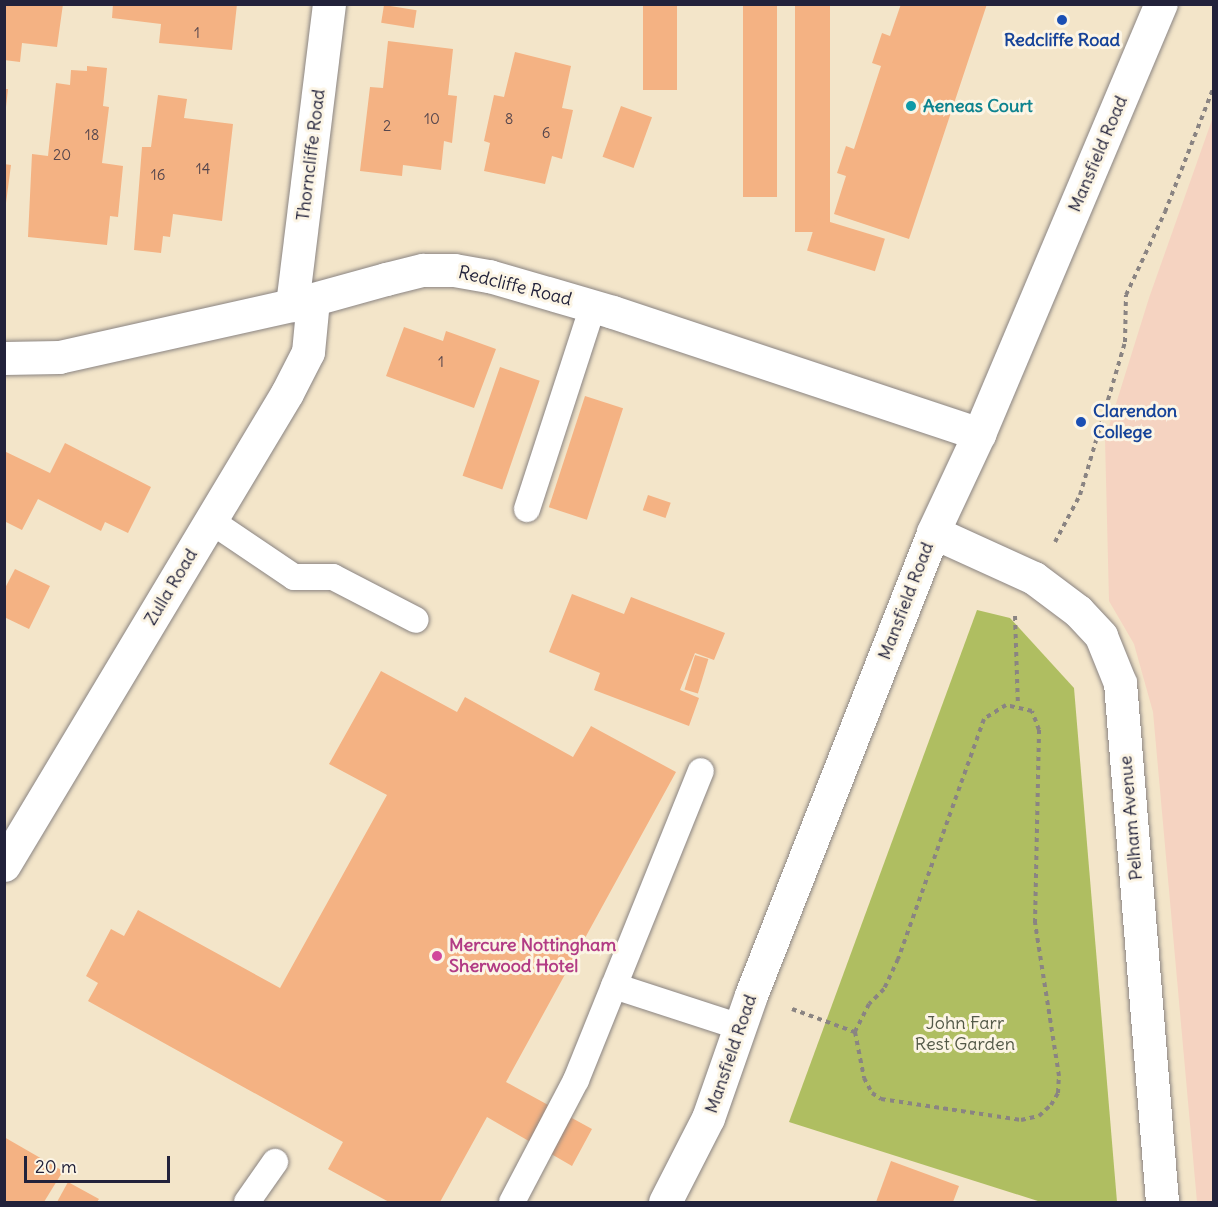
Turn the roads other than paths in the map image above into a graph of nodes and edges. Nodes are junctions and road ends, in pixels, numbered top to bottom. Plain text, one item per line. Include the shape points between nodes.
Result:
1 (329, 4) edge
2 (1161, 4) edge
3 (303, 302) junction
4 (593, 306) junction
5 (4, 358) edge
6 (980, 434) junction
7 (527, 509) dead end
8 (211, 521) junction
9 (933, 532) junction
10 (416, 621) dead end
11 (701, 771) dead end
12 (4, 865) edge
13 (614, 986) junction
14 (740, 1027) junction
15 (275, 1162) dead end
16 (247, 1203) edge
17 (512, 1203) edge
18 (665, 1203) edge
19 (1162, 1203) edge

1 - 3 main road, Thorncliffe Road
2 - 6 main road, Mansfield Road
3 - 4 main road, Redcliffe Road via 423,270 454,270
3 - 5 main road, Redcliffe Road via 59,357
3 - 8 main road, Zulla Road via 308,352
4 - 6 main road, Redcliffe Road
4 - 7 lane
6 - 9 main road, Mansfield Road
8 - 10 lane via 294,577 333,577
8 - 12 main road, Zulla Road
9 - 14 main road, Mansfield Road
9 - 19 main road, Pelham Avenue via 1034,578 1078,611 1101,636 1120,684
11 - 13 lane
13 - 14 lane
13 - 17 lane via 576,1080
14 - 18 main road, Mansfield Road via 708,1118
15 - 16 lane

